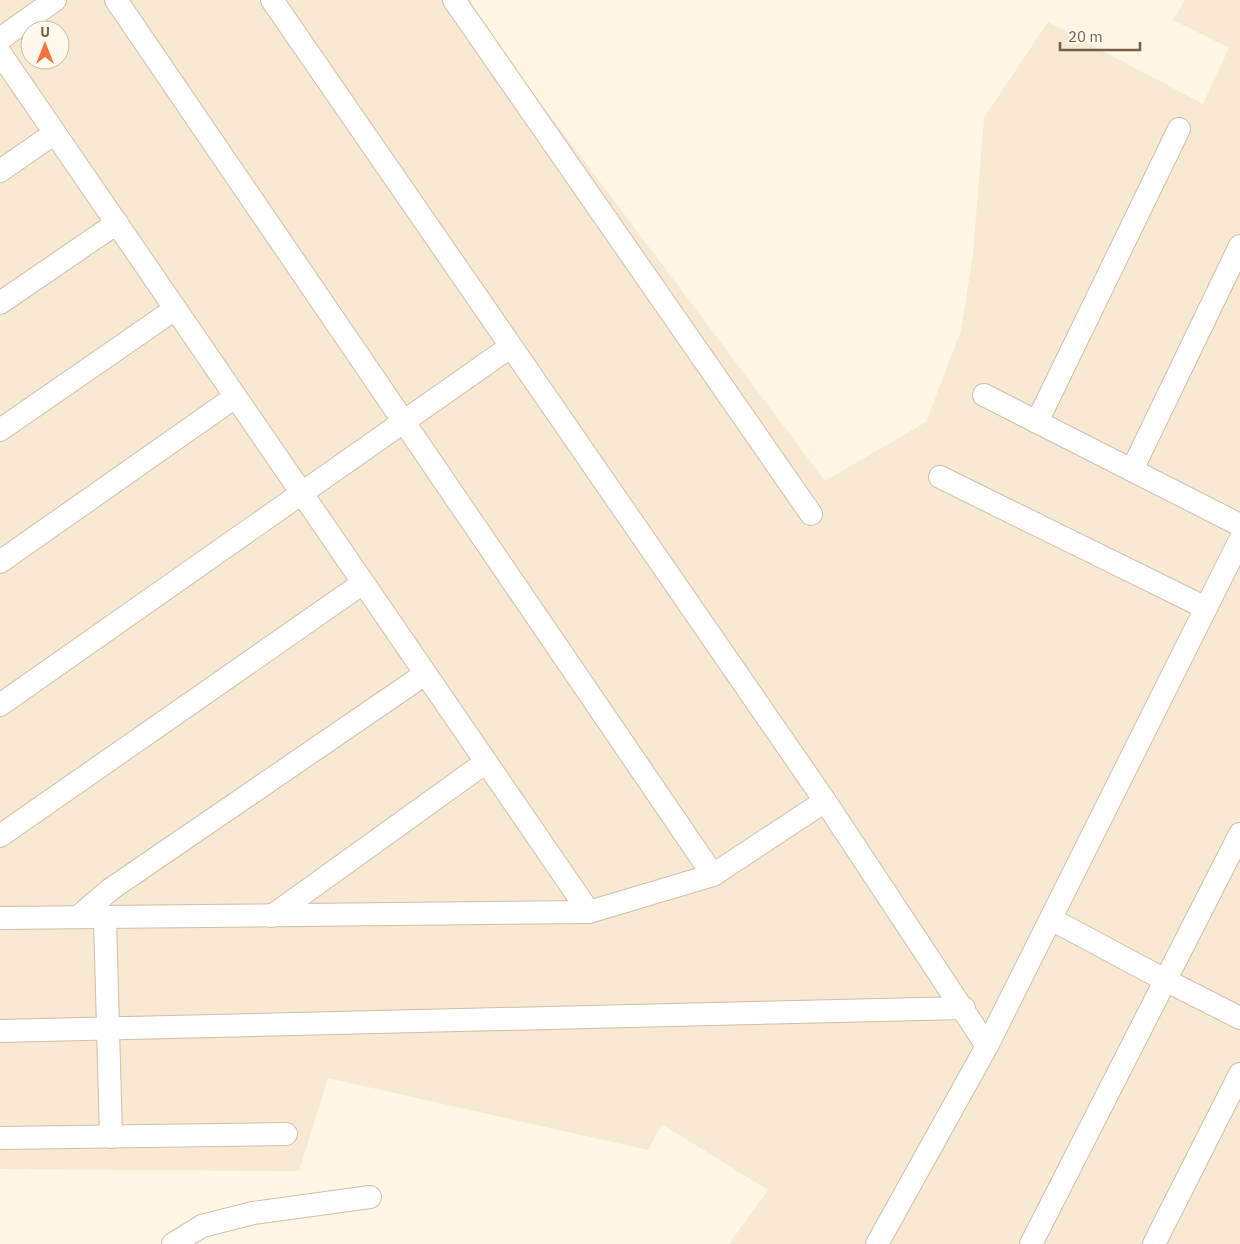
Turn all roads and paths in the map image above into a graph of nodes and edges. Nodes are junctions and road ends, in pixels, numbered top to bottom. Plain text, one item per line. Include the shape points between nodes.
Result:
1 (55, 0) edge
2 (116, 0) edge
3 (272, 0) edge
4 (454, 0) edge
5 (0, 39) edge
6 (0, 53) edge
7 (1179, 130) dead end
8 (55, 134) junction
9 (0, 171) edge
10 (117, 223) junction
11 (1240, 246) edge
12 (0, 303) edge
13 (176, 310) junction
14 (510, 347) junction
15 (984, 395) dead end
16 (235, 397) junction
17 (404, 421) junction
18 (1037, 422) junction
19 (0, 430) edge
20 (1132, 470) junction
21 (940, 477) dead end
22 (302, 493) junction
23 (811, 514) dead end
24 (1240, 524) edge
25 (1240, 540) edge
26 (0, 562) edge
27 (364, 583) junction
28 (1206, 608) junction
29 (425, 674) junction
30 (0, 705) edge
31 (486, 762) junction
32 (825, 801) junction
33 (1240, 834) edge
34 (0, 836) edge
35 (713, 875) junction
36 (589, 912) junction
37 (272, 916) junction
38 (78, 917) junction
39 (0, 918) edge
40 (105, 918) junction
41 (1051, 919) junction
42 (1165, 980) junction
43 (964, 1008) junction
44 (1240, 1018) edge
45 (108, 1028) junction
46 (0, 1031) edge
47 (988, 1046) junction
48 (1240, 1074) edge
49 (286, 1134) dead end
50 (110, 1136) junction
51 (0, 1138) edge
52 (370, 1197) dead end
53 (173, 1244) edge
54 (877, 1244) edge
55 (1031, 1244) edge
56 (1154, 1244) edge

1 - 5 street
2 - 17 street
3 - 14 street
4 - 23 street
6 - 8 street
7 - 18 street
8 - 9 street
8 - 10 street
10 - 12 street
10 - 13 street
11 - 20 street
13 - 16 street
13 - 19 street
14 - 17 street
14 - 32 street
15 - 18 street
16 - 22 street
16 - 26 street
17 - 22 street
17 - 35 street
18 - 20 street
20 - 24 street
21 - 28 street
22 - 27 street
22 - 30 street
25 - 28 street
27 - 29 street
27 - 34 street
28 - 41 street
29 - 31 street
29 - 38 street via 111,888
31 - 36 street
31 - 37 street
32 - 35 street
32 - 43 street
33 - 42 street
35 - 36 street
36 - 37 street
37 - 40 street
38 - 39 street
38 - 40 street
40 - 45 street
41 - 42 street
41 - 47 street
42 - 44 street
42 - 55 street
43 - 45 street
43 - 47 street
45 - 46 street
45 - 50 street
47 - 54 street
48 - 56 street
49 - 50 street
50 - 51 street
52 - 53 street via 253,1213 202,1226

